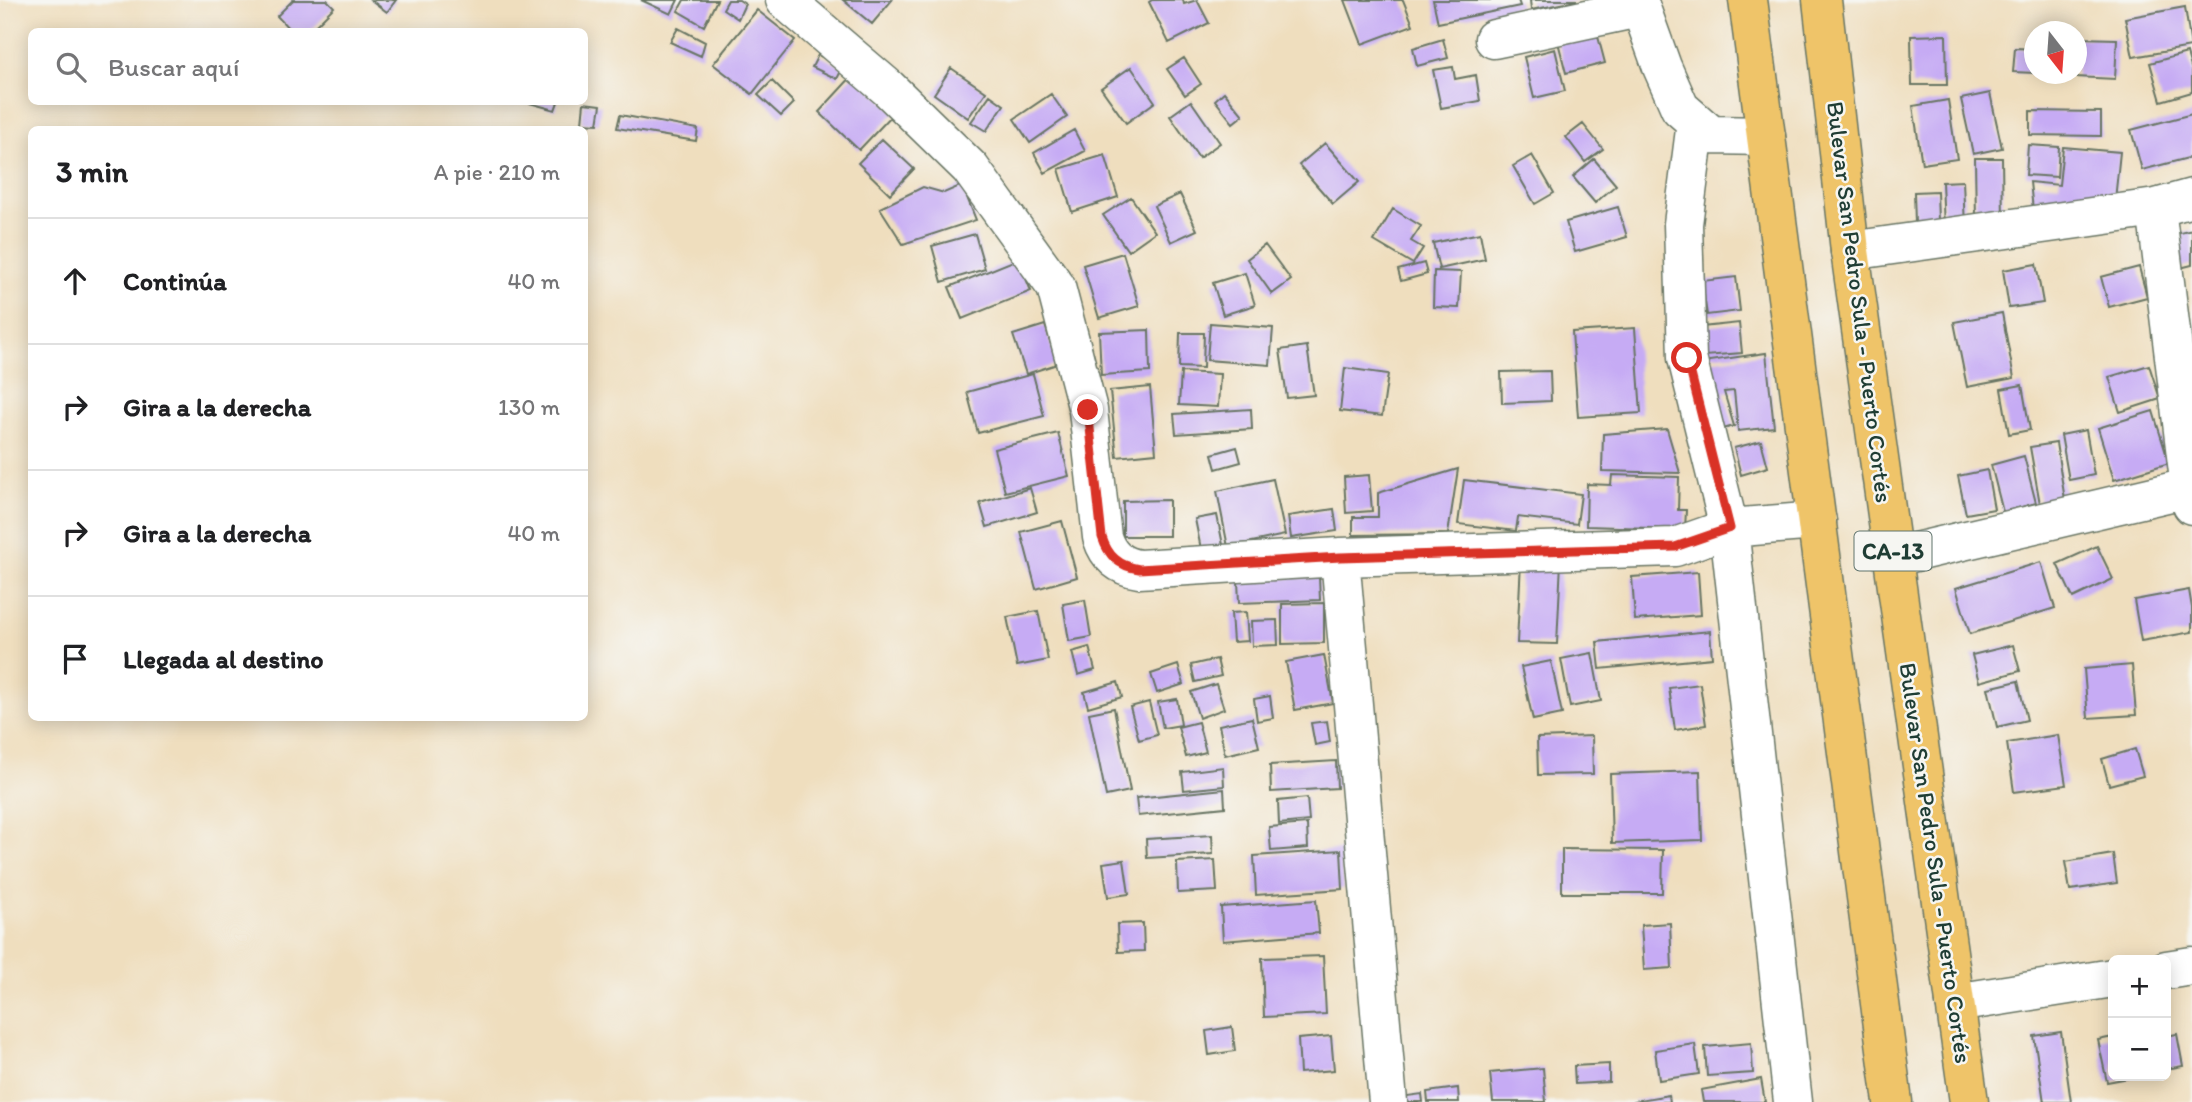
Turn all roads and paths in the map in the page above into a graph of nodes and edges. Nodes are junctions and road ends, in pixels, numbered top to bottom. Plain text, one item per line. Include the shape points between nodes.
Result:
1 (785, 0) edge
2 (1748, 0) edge
3 (1822, 0) edge
4 (1638, 4) edge
5 (1494, 39) dead end
6 (1696, 122) junction
7 (1766, 136) junction
8 (2192, 198) edge
9 (2156, 208) junction
10 (1850, 251) junction
11 (2191, 493) edge
12 (1817, 521) junction
13 (1730, 528) junction
14 (1340, 557) junction
15 (1894, 557) junction
16 (2192, 966) edge
17 (2171, 969) edge
18 (2108, 979) edge
19 (1955, 1003) junction
20 (1388, 1102) edge
21 (1793, 1102) edge
22 (1893, 1102) edge
23 (1969, 1102) edge

1 - 14 street via 888,88 970,168 1056,287 1088,410 1102,537 1109,553 1122,565 1139,569
2 - 7 highway, CA-13
3 - 10 highway, Bulevar San Pedro Sula - Puerto Cortés / CA-13
4 - 5 street
4 - 6 street via 1680,108
6 - 7 street via 1711,135
6 - 13 street via 1683,224 1687,358
7 - 12 highway, CA-13
8 - 9 street
9 - 10 street
9 - 11 street
10 - 15 highway, Bulevar San Pedro Sula - Puerto Cortés / CA-13
11 - 15 street
12 - 13 street
12 - 22 highway, CA-13
13 - 14 street via 1675,547
13 - 21 street
14 - 20 street
15 - 19 highway, Bulevar San Pedro Sula - Puerto Cortés / CA-13
16 - 17 street
18 - 19 street
19 - 23 highway, Bulevar San Pedro Sula - Puerto Cortés / CA-13

